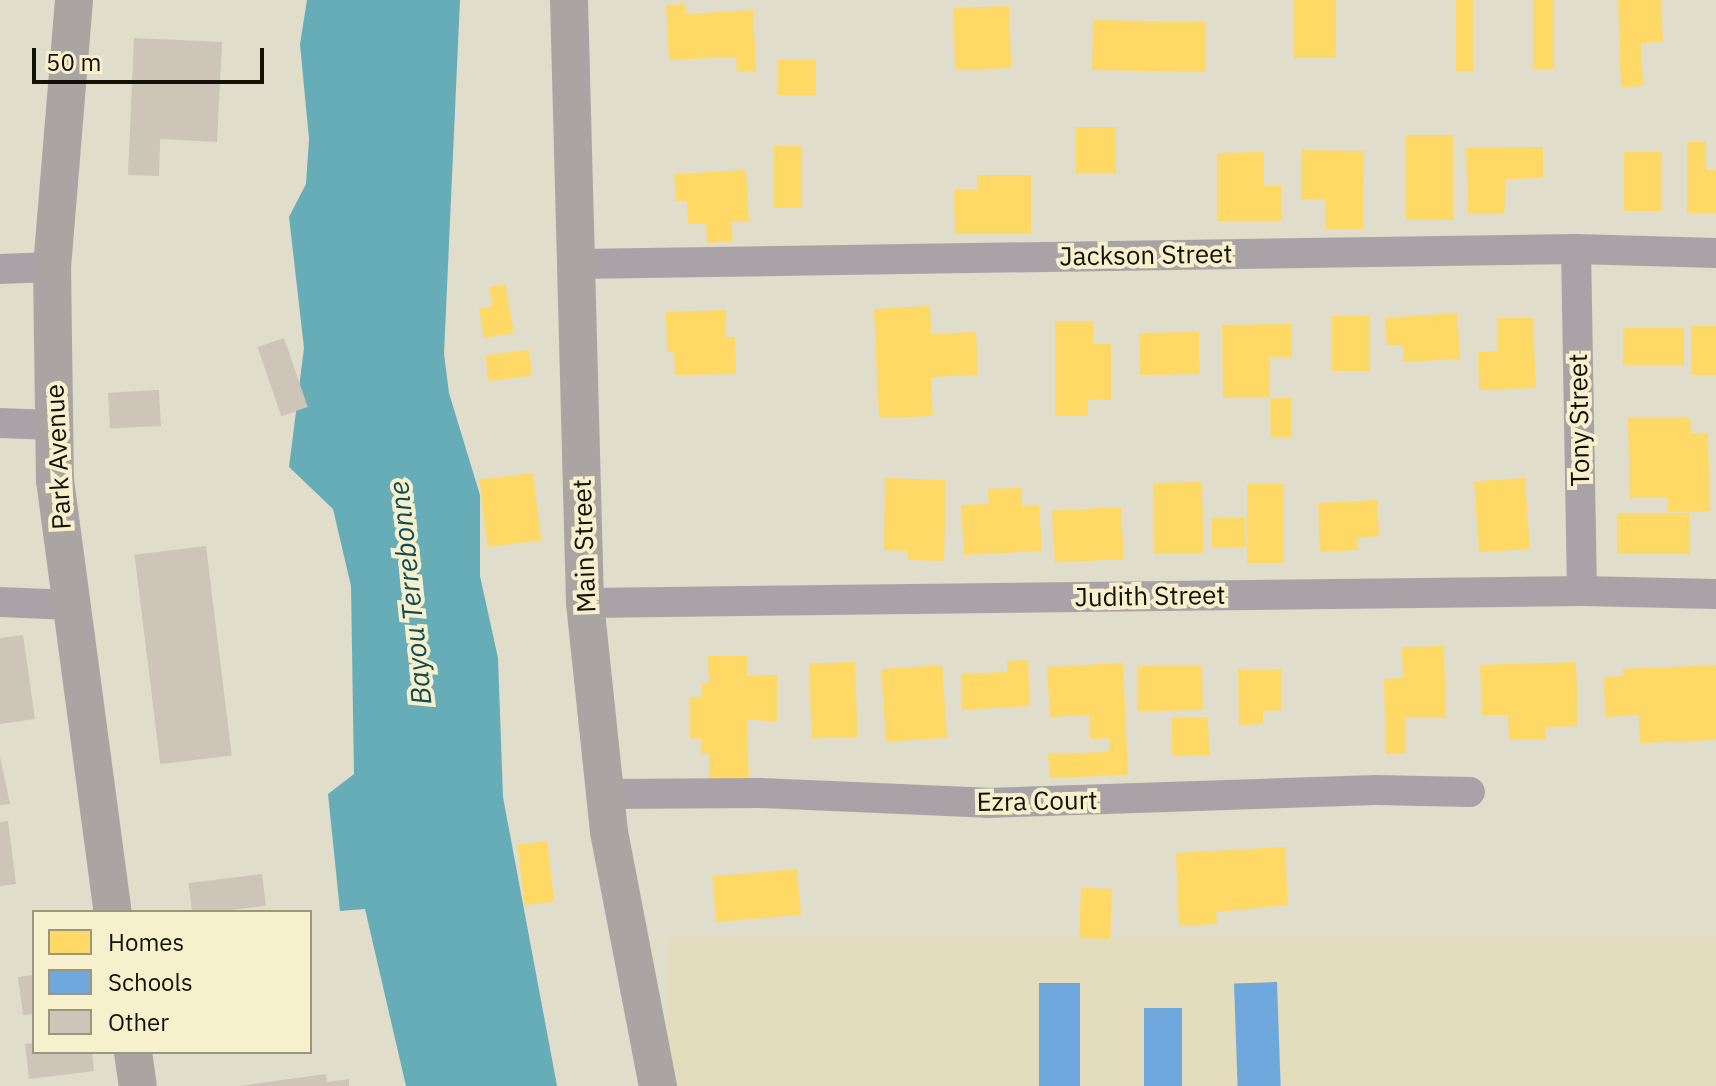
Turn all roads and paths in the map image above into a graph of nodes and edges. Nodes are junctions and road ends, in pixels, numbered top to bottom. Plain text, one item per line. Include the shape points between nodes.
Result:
1 (74, 0) edge
2 (569, 0) edge
3 (1576, 249) junction
4 (1716, 253) edge
5 (576, 264) junction
6 (52, 267) junction
7 (0, 269) edge
8 (0, 423) edge
9 (53, 425) junction
10 (1582, 591) junction
11 (1716, 594) edge
12 (0, 602) edge
13 (585, 603) junction
14 (70, 605) junction
15 (1470, 792) dead end
16 (603, 794) junction
17 (113, 910) edge
18 (133, 1054) edge
19 (138, 1086) edge
20 (658, 1086) edge

1 - 6 main road, Park Avenue
2 - 5 main road, Main Street
3 - 4 street, Jackson Street
3 - 5 street, Jackson Street
3 - 10 street, Tony Street
5 - 13 main road, Main Street
6 - 7 street
6 - 9 main road, Park Avenue
8 - 9 street
9 - 14 main road, Park Avenue
10 - 11 street, Judith Street
10 - 13 street, Judith Street
12 - 14 street
13 - 16 main road, Main Street
14 - 17 main road, Park Avenue
15 - 16 street, Ezra Court via 987,803 761,793
16 - 20 main road, Main Street
18 - 19 main road

